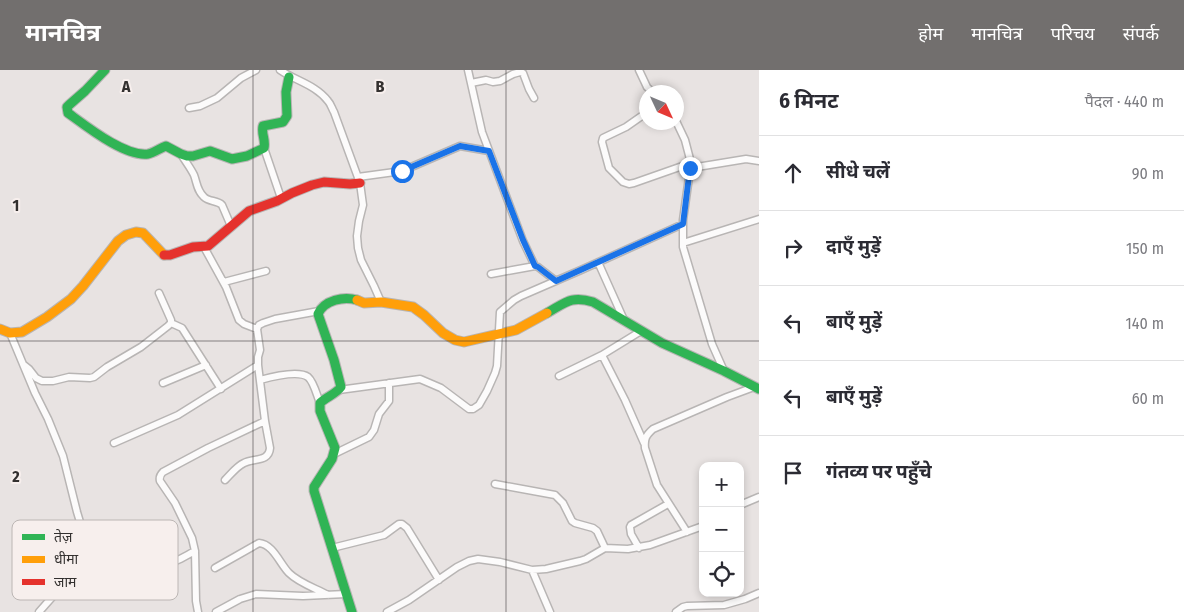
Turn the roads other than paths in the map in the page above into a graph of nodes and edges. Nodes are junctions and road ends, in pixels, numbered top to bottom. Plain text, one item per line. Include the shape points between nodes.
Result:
1 (105, 70) edge
2 (256, 70) edge
3 (280, 70) edge
4 (468, 70) edge
5 (639, 70) edge
6 (289, 77) junction
7 (471, 83) junction
8 (646, 85) edge
9 (534, 98) dead end
10 (189, 108) dead end
11 (639, 118) edge
12 (680, 130) edge
13 (264, 148) junction
14 (489, 151) junction
15 (181, 154) junction
16 (759, 161) edge
17 (691, 165) junction
18 (359, 180) junction
19 (282, 198) junction
20 (759, 219) edge
21 (683, 224) junction
22 (232, 226) junction
23 (683, 242) junction
24 (204, 247) junction
25 (598, 262) junction
26 (535, 266) junction
27 (266, 271) dead end
28 (491, 274) dead end
29 (556, 281) junction
30 (224, 282) junction
31 (159, 293) dead end
32 (381, 302) junction
33 (319, 311) junction
34 (624, 321) junction
35 (171, 323) junction
36 (0, 329) edge
37 (257, 329) junction
38 (641, 331) junction
39 (10, 333) junction
40 (499, 334) junction
41 (602, 355) junction
42 (23, 365) junction
43 (206, 365) junction
44 (258, 365) junction
45 (724, 372) junction
46 (559, 376) dead end
47 (260, 380) junction
48 (163, 383) dead end
49 (389, 383) junction
50 (221, 388) junction
51 (756, 388) edge
52 (339, 390) junction
53 (320, 403) junction
54 (265, 421) junction
55 (114, 443) dead end
56 (644, 443) junction
57 (334, 454) junction
58 (225, 480) dead end
59 (495, 484) dead end
60 (759, 497) edge
61 (744, 503) edge
62 (668, 504) junction
63 (80, 520) edge
64 (699, 528) edge
65 (687, 532) junction
66 (332, 548) junction
67 (605, 548) junction
68 (639, 548) junction
69 (195, 550) junction
70 (178, 559) edge
71 (215, 568) dead end
72 (532, 570) junction
73 (439, 580) junction
74 (759, 593) edge
75 (346, 594) junction
76 (328, 595) junction
77 (49, 600) edge
78 (39, 612) edge
79 (198, 612) edge
80 (216, 612) edge
81 (352, 612) edge
82 (387, 612) edge
83 (550, 612) edge
84 (676, 612) edge

1 - 15 street via 74,98 67,108 68,113 128,150 147,154 166,146
2 - 10 street via 218,98
3 - 6 street
4 - 7 street
5 - 8 street
6 - 13 street via 286,116 282,122 263,126
6 - 18 street via 310,86 328,101
7 - 9 street via 500,81 520,72 524,73
7 - 14 street
11 - 17 street via 602,142 609,168 622,182 634,183
12 - 17 street
13 - 15 street via 253,155 234,159 211,151 189,156
13 - 19 street
14 - 18 street via 460,146 402,171
14 - 26 street
15 - 22 street via 202,195 222,205
16 - 17 street via 746,159
17 - 21 street
18 - 19 street via 350,184 324,182
18 - 32 street via 363,205 358,248
19 - 22 street via 253,209
20 - 23 street
21 - 23 street
21 - 25 street
22 - 24 street
23 - 45 street via 712,344
24 - 30 street
24 - 39 street via 168,256 163,255 143,233 126,235 71,299 22,332
25 - 29 street
25 - 34 street
26 - 28 street
26 - 29 street
27 - 30 street
29 - 40 street via 521,296 502,309
30 - 37 street via 239,320
31 - 35 street
32 - 33 street via 364,303 343,298 324,305
32 - 40 street via 418,310 455,340 472,341
33 - 37 street via 276,319 259,325
33 - 52 street via 334,360
34 - 38 street
34 - 40 street via 593,302 577,299 569,300 516,330
35 - 42 street via 94,377 42,381
35 - 43 street via 182,328
36 - 39 street
37 - 44 street
38 - 41 street
38 - 45 street
39 - 42 street
40 - 49 street via 495,373 482,401 473,409 465,407 441,388 420,379
41 - 46 street
41 - 56 street
42 - 63 street via 63,456
43 - 48 street
43 - 50 street
44 - 47 street
44 - 50 street
45 - 51 street
47 - 53 street via 281,375 306,376
47 - 54 street
49 - 52 street
49 - 57 street via 390,401 379,414 372,434
50 - 55 street via 178,415
51 - 56 street via 653,429
52 - 53 street
53 - 57 street via 320,411 335,448
54 - 58 street via 270,448 268,455 243,463
54 - 69 street via 160,474 160,481 175,503
56 - 62 street via 657,485
57 - 66 street via 314,487
59 - 67 street via 555,495 572,521 597,531
60 - 61 street
62 - 65 street
62 - 68 street via 631,525 631,534
64 - 65 street
65 - 68 street
66 - 73 street via 384,535 402,524
66 - 75 street
67 - 68 street
67 - 72 street via 580,561
69 - 70 street
69 - 79 street
71 - 76 street via 263,543 291,575
72 - 73 street via 478,559 457,567
72 - 83 street
73 - 82 street
74 - 84 street via 724,605 687,606
75 - 76 street
75 - 81 street
76 - 80 street via 256,594
77 - 78 street

